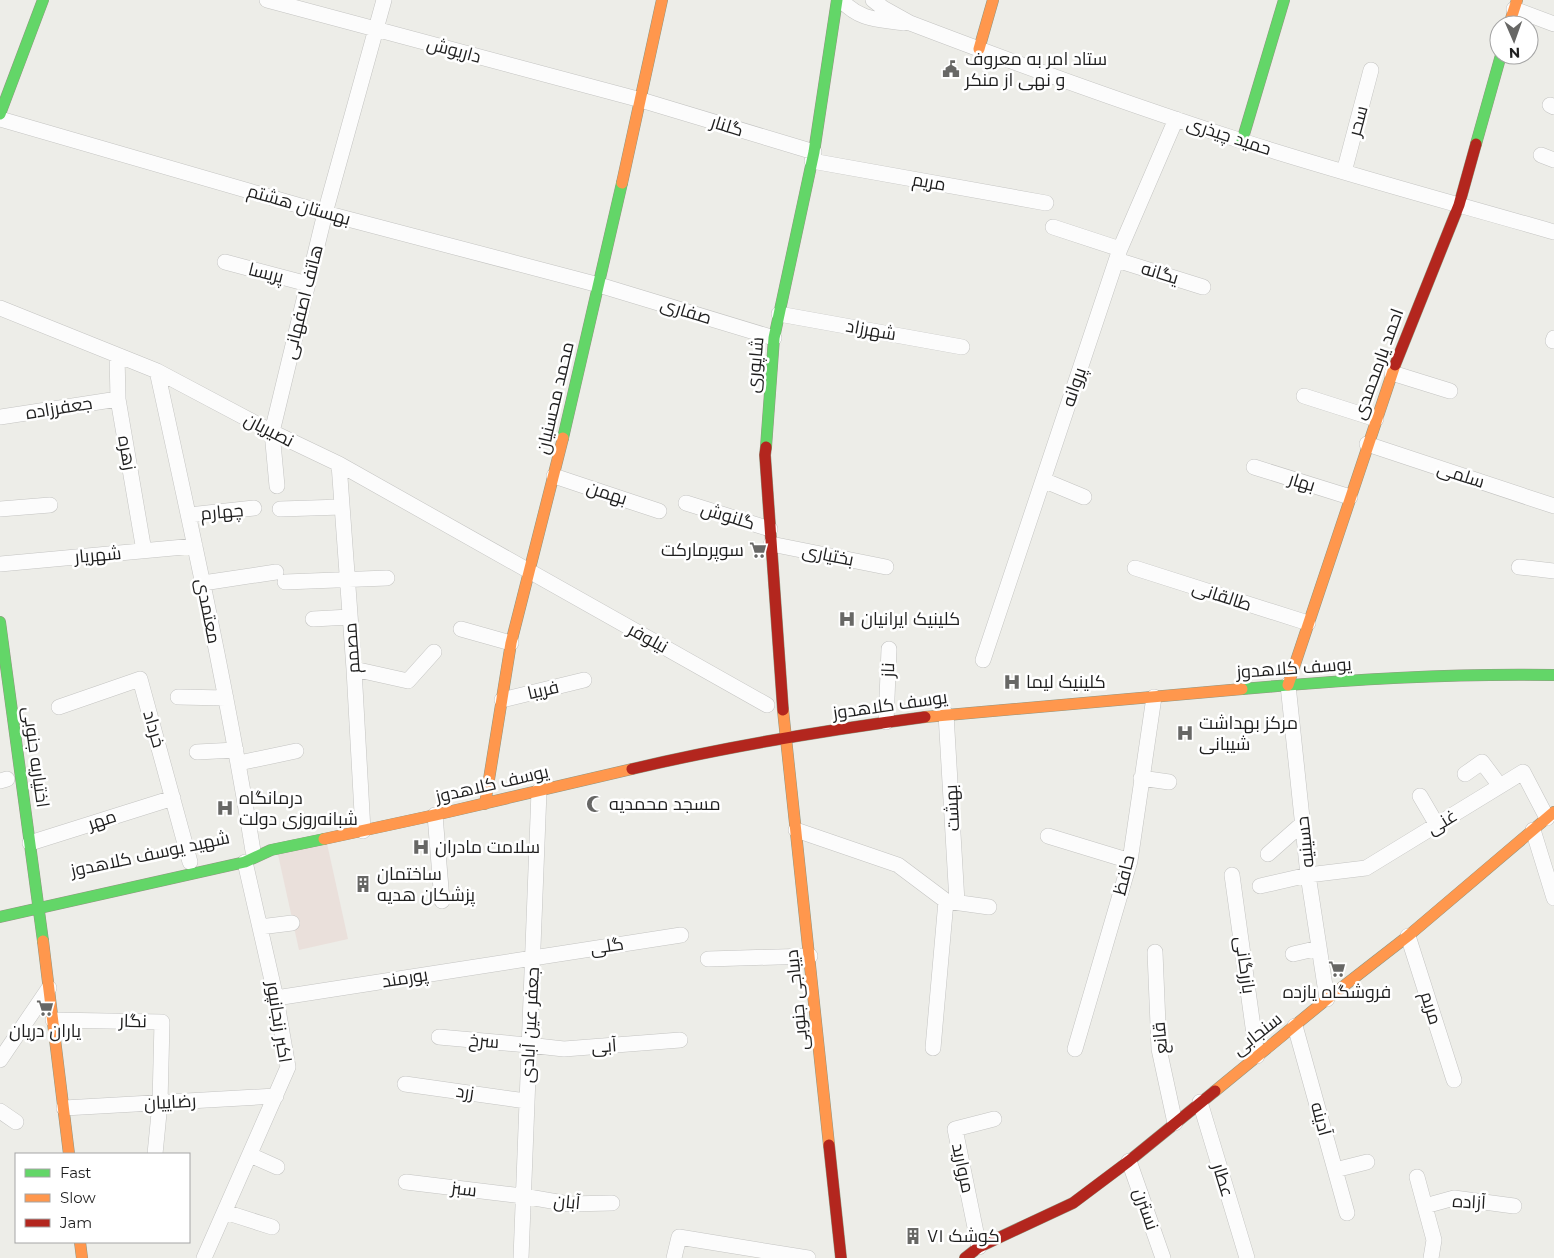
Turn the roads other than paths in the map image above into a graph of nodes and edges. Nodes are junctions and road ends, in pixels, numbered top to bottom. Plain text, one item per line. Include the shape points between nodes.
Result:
1 (43, 0) edge
2 (267, 0) edge
3 (384, 0) edge
4 (662, 0) edge
5 (837, 0) edge
6 (841, 0) edge
7 (873, 0) edge
8 (993, 0) edge
9 (1284, 0) edge
10 (1515, 4) edge
11 (910, 23) junction
12 (1554, 24) edge
13 (376, 30) junction
14 (979, 49) junction
15 (1498, 65) edge
16 (1371, 70) dead end
17 (641, 100) junction
18 (0, 114) edge
19 (0, 119) edge
20 (1176, 119) junction
21 (1242, 141) junction
22 (813, 156) junction
23 (1344, 172) junction
24 (1046, 203) dead end
25 (1458, 205) junction
26 (325, 213) junction
27 (1053, 227) dead end
28 (1554, 232) edge
29 (1119, 254) junction
30 (225, 262) dead end
31 (308, 284) junction
32 (599, 285) junction
33 (1204, 287) dead end
34 (0, 308) edge
35 (779, 314) junction
36 (774, 338) junction
37 (962, 347) dead end
38 (117, 355) junction
39 (157, 372) junction
40 (1392, 373) junction
41 (1450, 390) dead end
42 (1304, 396) dead end
43 (118, 399) junction
44 (0, 417) edge
45 (1376, 419) junction
46 (272, 432) junction
47 (1367, 444) junction
48 (339, 464) junction
49 (1254, 467) dead end
50 (554, 476) junction
51 (1043, 480) junction
52 (277, 486) dead end
53 (1084, 497) dead end
54 (1350, 497) junction
55 (686, 503) dead end
56 (50, 505) dead end
57 (1554, 506) edge
58 (342, 507) junction
59 (254, 508) dead end
60 (0, 509) edge
61 (280, 509) dead end
62 (659, 511) dead end
63 (189, 515) junction
64 (770, 537) junction
65 (195, 546) junction
66 (144, 551) junction
67 (0, 564) edge
68 (886, 567) dead end
69 (1519, 567) dead end
70 (1135, 568) dead end
71 (1554, 571) edge
72 (528, 572) junction
73 (387, 578) dead end
74 (347, 580) junction
75 (203, 583) junction
76 (350, 618) junction
77 (313, 619) dead end
78 (0, 622) edge
79 (1308, 624) junction
80 (461, 629) dead end
81 (511, 643) junction
82 (889, 649) dead end
83 (434, 652) dead end
84 (983, 660) dead end
85 (354, 669) junction
86 (1554, 674) edge
87 (4, 678) edge
88 (584, 680) dead end
89 (1288, 685) junction
90 (178, 697) dead end
91 (1154, 697) junction
92 (226, 698) junction
93 (502, 700) junction
94 (768, 705) dead end
95 (59, 707) dead end
96 (946, 714) junction
97 (886, 722) junction
98 (785, 739) junction
99 (296, 751) dead end
100 (197, 752) dead end
101 (238, 757) junction
102 (1465, 774) dead end
103 (1141, 778) junction
104 (1169, 782) dead end
105 (1500, 786) junction
106 (539, 791) junction
107 (1420, 796) dead end
108 (173, 798) junction
109 (485, 804) junction
110 (435, 815) junction
111 (1550, 815) edge
112 (1303, 823) junction
113 (1437, 825) junction
114 (796, 830) junction
115 (1533, 830) junction
116 (362, 831) junction
117 (1048, 836) dead end
118 (30, 843) junction
119 (271, 850) joint
120 (1268, 854) dead end
121 (244, 855) junction
122 (1130, 861) junction
123 (190, 862) dead end
124 (1232, 874) dead end
125 (1308, 875) junction
126 (93, 884) dead end
127 (1260, 886) dead end
128 (1554, 898) edge
129 (442, 901) dead end
130 (952, 902) junction
131 (37, 903) junction
132 (0, 906) edge
133 (990, 907) dead end
134 (0, 917) edge
135 (292, 923) dead end
136 (260, 927) junction
137 (681, 935) dead end
138 (1408, 936) junction
139 (1319, 948) junction
140 (1156, 952) dead end
141 (1293, 954) dead end
142 (810, 956) junction
143 (534, 958) junction
144 (708, 959) dead end
145 (49, 988) junction
146 (276, 998) junction
147 (1327, 999) junction
148 (53, 1020) junction
149 (1295, 1026) junction
150 (439, 1037) dead end
151 (680, 1040) dead end
152 (528, 1044) junction
153 (933, 1048) dead end
154 (1074, 1049) dead end
155 (1257, 1056) junction
156 (0, 1060) edge
157 (1454, 1080) dead end
158 (405, 1084) dead end
159 (276, 1096) junction
160 (526, 1100) junction
161 (1200, 1102) junction
162 (160, 1103) junction
163 (64, 1108) junction
164 (0, 1111) edge
165 (994, 1119) dead end
166 (16, 1122) dead end
167 (1175, 1123) junction
168 (69, 1153) edge
169 (155, 1153) edge
170 (250, 1155) junction
171 (1129, 1161) junction
172 (1367, 1162) dead end
173 (277, 1167) dead end
174 (1335, 1170) junction
175 (1417, 1177) dead end
176 (406, 1182) dead end
177 (523, 1196) junction
178 (612, 1203) dead end
179 (1425, 1206) junction
180 (1514, 1206) dead end
181 (225, 1212) junction
182 (1347, 1213) dead end
183 (272, 1227) dead end
184 (80, 1243) edge
185 (979, 1247) junction
186 (82, 1258) edge
187 (204, 1258) edge
188 (521, 1258) edge
189 (674, 1258) edge
190 (808, 1258) edge
191 (842, 1258) edge
192 (965, 1258) edge
193 (1163, 1258) edge
194 (1247, 1258) edge
195 (1431, 1258) edge

1 - 18 street
2 - 13 street, داریوش
3 - 13 street, هاتف اصفهانی
4 - 17 street, محمد محسنیان
5 - 22 street, شاپوری
6 - 11 street, حمید چیذری via 862,17
7 - 11 street, حمید چیذری
8 - 14 street
9 - 21 street
10 - 12 street
11 - 14 street, حمید چیذری
13 - 17 street, داریوش
13 - 26 street, هاتف اصفهانی
14 - 20 street, حمید چیذری
15 - 25 street, احمد یارمحمدی
16 - 23 street, سحر
17 - 22 street, گلنار
17 - 32 street, محمد محسنیان
19 - 26 street, بهستان هشتم
20 - 21 street, حمید چیذری
20 - 29 street, پروانه
21 - 23 street, حمید چیذری
22 - 24 street, مریم
22 - 35 street, شاپوری
23 - 25 street, حمید چیذری
25 - 28 street, حمید چیذری
25 - 40 street, احمد یارمحمدی
26 - 31 street, هاتف اصفهانی
26 - 32 street, بهستان هشتم
27 - 29 street
29 - 33 street, یگانه
29 - 51 street, پروانه
30 - 31 street, پریسا
31 - 46 street, هاتف اصفهانی
32 - 36 street, صفاری
32 - 50 street, محمد محسنیان
34 - 38 street, نصیریان
35 - 36 street, شاپوری
35 - 37 street, شهرزاد
36 - 64 street, شاپوری via 765,455
38 - 39 street, نصیریان
38 - 43 street, زهره
39 - 46 street, نصیریان
39 - 63 street, معتمدی
40 - 41 street
40 - 45 street, احمد یارمحمدی
42 - 45 street
43 - 44 street, جعفرزاده
43 - 66 street, زهره
45 - 47 street, احمد یارمحمدی
46 - 48 street, نصیریان
46 - 52 street, هاتف اصفهانی
47 - 54 street, احمد یارمحمدی
47 - 57 street, سلمی
48 - 58 street, مصمم
48 - 72 street, نصیریان
49 - 54 street, بهار
50 - 62 street, بهمن
50 - 72 street, محمد محسنیان
51 - 53 street
51 - 84 street, پروانه
54 - 79 street, احمد یارمحمدی
55 - 64 street, گلنوش
56 - 60 street
58 - 61 street
58 - 74 street, مصمم
59 - 63 street, چهارم
63 - 65 street, معتمدی
64 - 68 street, بختیاری
64 - 98 street, شاپوری
65 - 66 street, شهریار
65 - 75 street, معتمدی
66 - 67 street, شهریار
69 - 71 street
70 - 79 street, طالقانی
72 - 81 street, محمد محسنیان
72 - 94 street, نیلوفر
73 - 74 street
74 - 75 street via 280,577
74 - 76 street, مصمم
75 - 92 street, معتمدی
76 - 77 street
76 - 85 street, مصمم
78 - 87 street, اختیاریه جنوبی
79 - 89 street, احمد یارمحمدی
80 - 81 street
81 - 93 street, محمد محسنیان
82 - 97 street, ناز
83 - 85 street via 408,681
85 - 116 street, مصمم
86 - 89 street, یوسف کلاهدوز via 1491,674
87 - 118 street, اختیاریه جنوبی
88 - 93 street, فریبا
89 - 91 street, یوسف کلاهدوز
89 - 112 street, حسینیه
90 - 92 street
91 - 96 street, یوسف کلاهدوز
91 - 103 street, حافظ
92 - 101 street, معتمدی
93 - 109 street, محمد محسنیان
95 - 108 street, خرداد via 140,679
96 - 97 street, یوسف کلاهدوز
96 - 130 street, بهشت
97 - 98 street, یوسف کلاهدوز
98 - 106 street, یوسف کلاهدوز via 673,759
98 - 114 street, دیباجی جنوبی
99 - 101 street
100 - 101 street
101 - 121 street, معتمدی
102 - 105 street via 1482,762
103 - 104 street
103 - 122 street, حافظ
105 - 111 street, غنی via 1523,772
105 - 113 street, غنی
106 - 109 street, یوسف کلاهدوز
106 - 143 street, جعفر عین آبادی
107 - 113 street
108 - 118 street, مهر
108 - 123 street, خرداد
109 - 110 street, یوسف کلاهدوز
110 - 116 street, یوسف کلاهدوز
110 - 129 street
111 - 115 street, سنجابی
112 - 120 street
112 - 125 street, حسینیه
113 - 125 street, غنی via 1366,868
114 - 130 street via 898,865
114 - 142 street, دیباجی جنوبی
115 - 128 street
115 - 138 street, سنجابی
116 - 119 street, یوسف کلاهدوز
117 - 122 street
118 - 131 street, اختیاریه جنوبی
119 - 121 street, شهید یوسف کلاهدوز
121 - 131 street, شهید یوسف کلاهدوز
121 - 136 street, اکبر زنجانپور
122 - 154 street, حافظ
124 - 155 street, بازرگانی
125 - 127 street, غنی
125 - 139 street, حسینیه
126 - 131 street, شهید یوسف کلاهدوز
130 - 133 street
130 - 153 street, بهشت
131 - 132 street
131 - 134 street
131 - 145 street, اختیاریه جنوبی
135 - 136 street
136 - 146 street, اکبر زنجانپور
137 - 143 street, گلی
138 - 147 street, سنجابی
138 - 157 street, مریم
139 - 141 street
139 - 147 street, حسینیه
140 - 167 street, قانع via 1159,1049
142 - 144 street
142 - 191 street, دیباجی جنوبی
143 - 146 street, پورمند
143 - 152 street, جعفر عین آبادی
145 - 148 street, اختیاریه جنوبی
145 - 156 street
146 - 159 street, اکبر زنجانپور via 288,1067
147 - 149 street, سنجابی
148 - 162 street, نگار via 162,1022
148 - 163 street, اختیاریه جنوبی
149 - 155 street, سنجابی
149 - 174 street, آدینه
150 - 152 street, سرخ
151 - 152 street, آبی via 564,1050
152 - 160 street, جعفر عین آبادی
155 - 161 street, سنجابی
158 - 160 street, زرد
159 - 162 street, رضاییان
159 - 170 street, اکبر زنجانپور
160 - 177 street, جعفر عین آبادی
161 - 167 street, سنجابی
161 - 194 street, عطار
162 - 163 street, رضاییان
162 - 169 street
163 - 168 street, اختیاریه جنوبی
164 - 166 street
165 - 185 street, مروارید via 955,1129
167 - 171 street, سنجابی
170 - 173 street
170 - 181 street, اکبر زنجانپور
171 - 185 street, سنجابی via 1073,1203
171 - 193 street, نسترن
172 - 174 street
174 - 182 street, آدینه
175 - 179 street, آزاده
176 - 177 street, سبز
177 - 178 street, آبان via 569,1204
177 - 188 street, جعفر عین آبادی
179 - 180 street, آزاده via 1454,1198
179 - 195 street, آزاده via 1434,1240
181 - 183 street
181 - 187 street, اکبر زنجانپور
184 - 186 street
185 - 192 street, سنجابی
189 - 190 street via 679,1237

